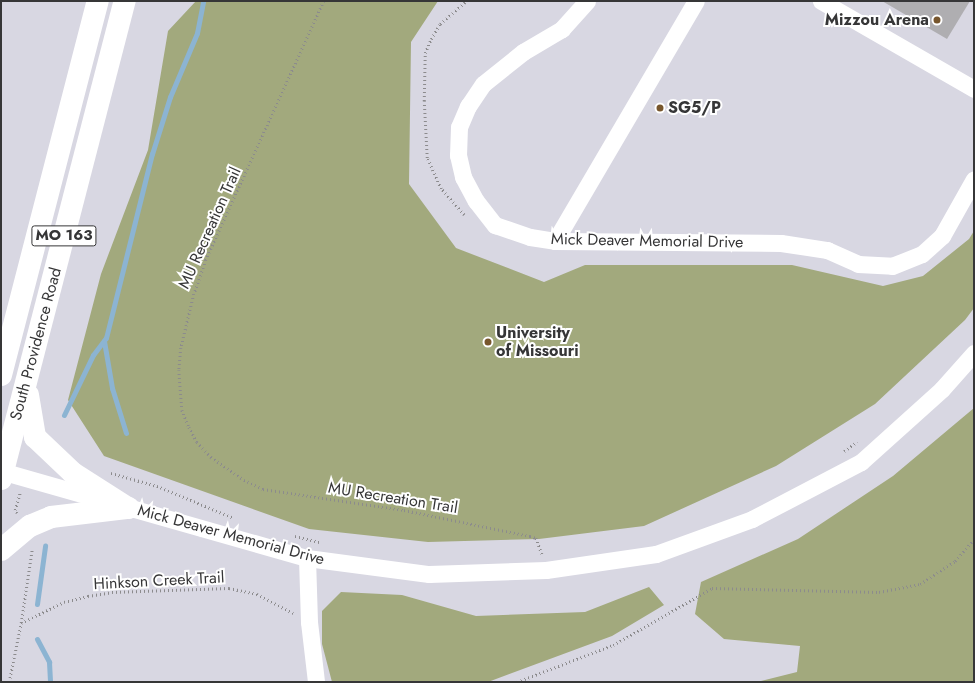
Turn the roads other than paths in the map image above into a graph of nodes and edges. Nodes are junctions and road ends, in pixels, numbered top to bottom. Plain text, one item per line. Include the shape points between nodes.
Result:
1 (98, 1) edge
2 (125, 1) edge
3 (587, 1) edge
4 (696, 1) edge
5 (821, 1) edge
6 (974, 89) edge
7 (974, 179) edge
8 (555, 241) junction
9 (974, 353) edge
10 (4, 356) edge
11 (1, 375) edge
12 (27, 378) junction
13 (1, 473) edge
14 (128, 508) junction
15 (1, 550) edge
16 (307, 558) junction
17 (316, 682) edge

1 - 10 main road, South Providence Road / MO 163
2 - 12 main road, South Providence Road / MO 163
3 - 8 street, Mick Deaver Memorial Drive via 562,29 523,52 483,84 468,106 459,127 458,155 463,177 476,201 495,225 530,237
4 - 8 street
5 - 6 street
7 - 8 street, Mick Deaver Memorial Drive via 942,236 922,254 892,266 858,264 827,250 781,244
9 - 16 street, Mick Deaver Memorial Drive via 942,389 861,462 752,519 656,554 546,570 429,574
10 - 11 main road, South Providence Road / MO 163
12 - 13 main road, South Providence Road / MO 163
12 - 14 main road via 28,410 35,437 73,473
13 - 14 street, Mick Deaver Memorial Drive
14 - 15 main road via 51,517 28,528
14 - 16 street, Mick Deaver Memorial Drive
16 - 17 street via 309,622

